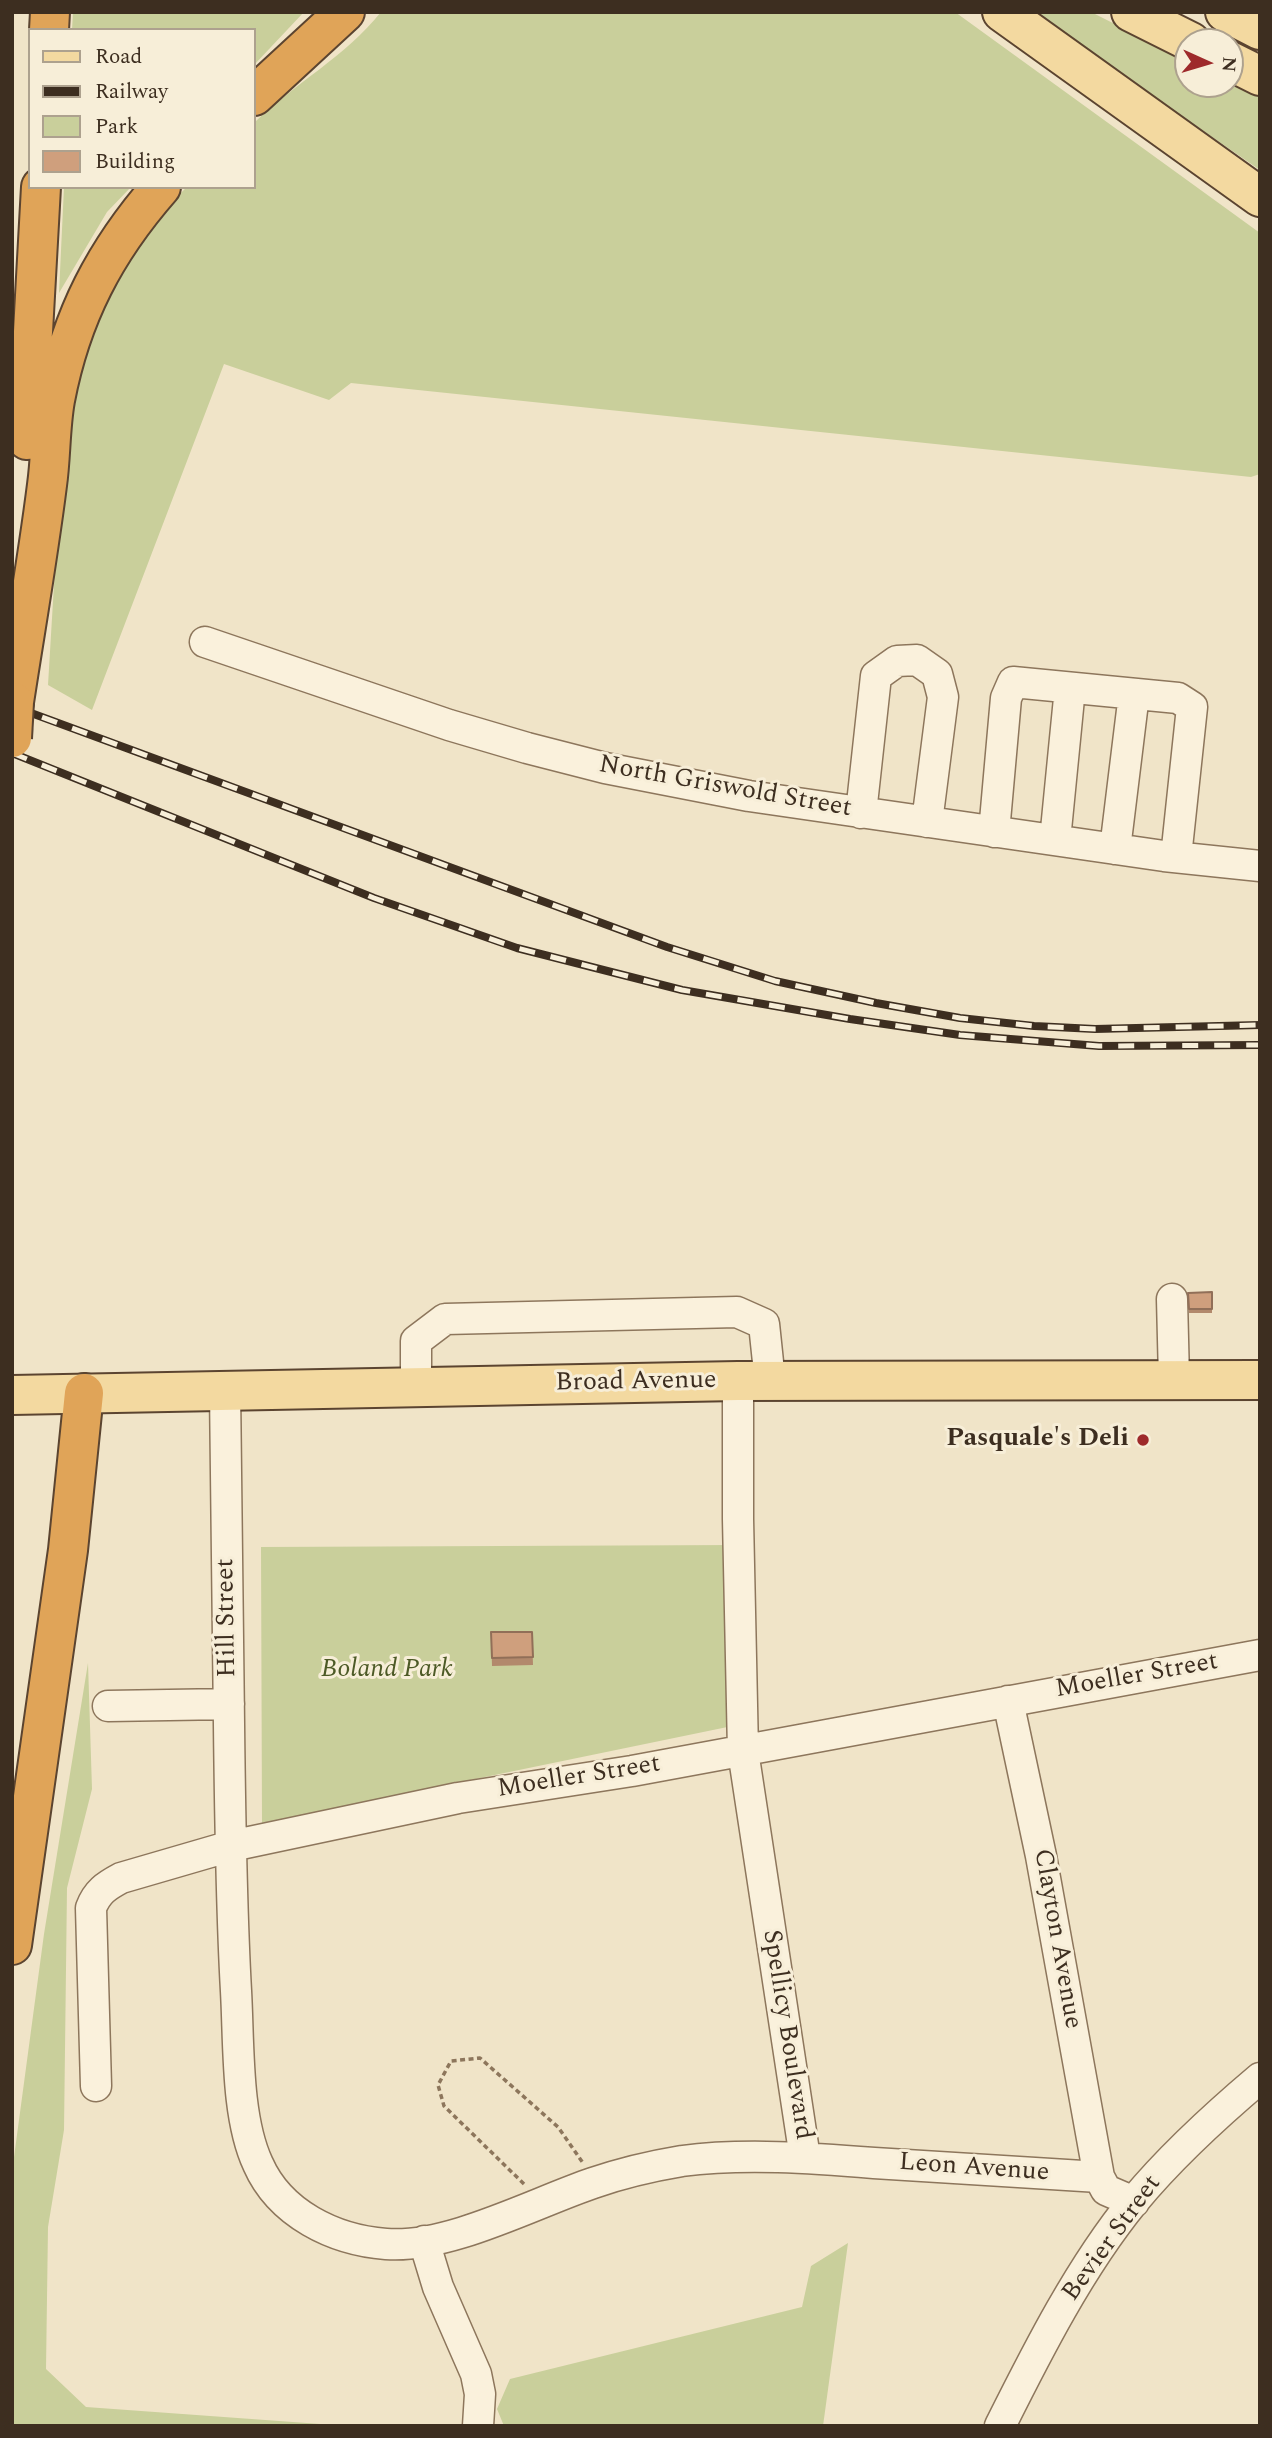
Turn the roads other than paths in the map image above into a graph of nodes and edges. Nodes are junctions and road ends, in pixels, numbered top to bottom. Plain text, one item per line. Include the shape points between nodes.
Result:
1 (345, 12) edge
2 (1002, 12) edge
3 (1131, 12) edge
4 (1225, 12) edge
5 (1260, 30) edge
6 (1174, 34) edge
7 (1244, 68) edge
8 (1260, 76) edge
9 (256, 94) edge
10 (41, 189) edge
11 (159, 189) edge
12 (1260, 197) edge
13 (37, 472) junction
14 (205, 642) dead end
15 (1070, 688) junction
16 (1134, 694) junction
17 (13, 720) edge
18 (861, 813) junction
19 (927, 822) junction
20 (994, 832) junction
21 (1055, 840) junction
22 (1115, 849) junction
23 (1176, 858) junction
24 (1260, 866) edge
25 (1172, 1299) dead end
26 (1260, 1355) edge
27 (1174, 1379) junction
28 (1222, 1379) junction
29 (1260, 1380) edge
30 (754, 1381) junction
31 (416, 1386) junction
32 (225, 1389) junction
33 (84, 1393) junction
34 (12, 1395) edge
35 (1260, 1655) edge
36 (1008, 1700) junction
37 (229, 1704) junction
38 (108, 1706) dead end
39 (743, 1751) junction
40 (231, 1846) junction
41 (12, 1945) edge
42 (1260, 2078) edge
43 (96, 2086) dead end
44 (805, 2158) junction
45 (1099, 2177) junction
46 (1134, 2202) junction
47 (424, 2241) junction
48 (478, 2426) edge
49 (1000, 2426) edge

1 - 9 highway
2 - 12 main road
3 - 6 main road
4 - 5 main road
7 - 8 main road
10 - 13 highway
11 - 13 highway via 106,258 81,310
13 - 17 highway
14 - 18 street, North Griswold Street via 527,748 604,768
15 - 16 street
15 - 20 street via 1013,682 1006,698
15 - 21 street
16 - 22 street
16 - 23 street via 1178,698 1192,707
18 - 19 street, North Griswold Street
18 - 19 street via 876,676 897,661 917,660 937,674 943,696
19 - 20 street, North Griswold Street
20 - 21 street, North Griswold Street
21 - 22 street, North Griswold Street
22 - 23 street, North Griswold Street
23 - 24 street, North Griswold Street
25 - 27 street
26 - 28 main road
27 - 28 main road, Broad Avenue
27 - 30 main road, Broad Avenue
28 - 29 main road, Broad Avenue
30 - 31 main road, Broad Avenue
30 - 31 street, Spellicy Boulevard via 764,1324 737,1312 723,1312 446,1319 416,1341
30 - 39 street, Spellicy Boulevard via 738,1532
31 - 32 main road, Broad Avenue
32 - 33 main road, Broad Avenue
32 - 37 street, Hill Street
33 - 34 main road, Broad Avenue
33 - 41 highway via 65,1577
35 - 36 street, Moeller Street
36 - 39 street, Moeller Street
36 - 45 street, Clayton Avenue
37 - 38 street
37 - 40 street, Hill Street
39 - 40 street, Moeller Street via 458,1798
39 - 44 street, Spellicy Boulevard
40 - 43 street, Moeller Street via 121,1878 96,1895 91,1908
40 - 47 street, Spellicy Boulevard via 244,2115 257,2162 270,2186 308,2220 364,2241
42 - 46 street, Bevier Street via 1201,2128
44 - 45 street, Leon Avenue
44 - 47 street, Spellicy Boulevard via 686,2161 643,2169 595,2182 478,2227
45 - 46 street via 1106,2190
46 - 49 street, Bevier Street via 1069,2297
47 - 48 street via 438,2287 476,2374

